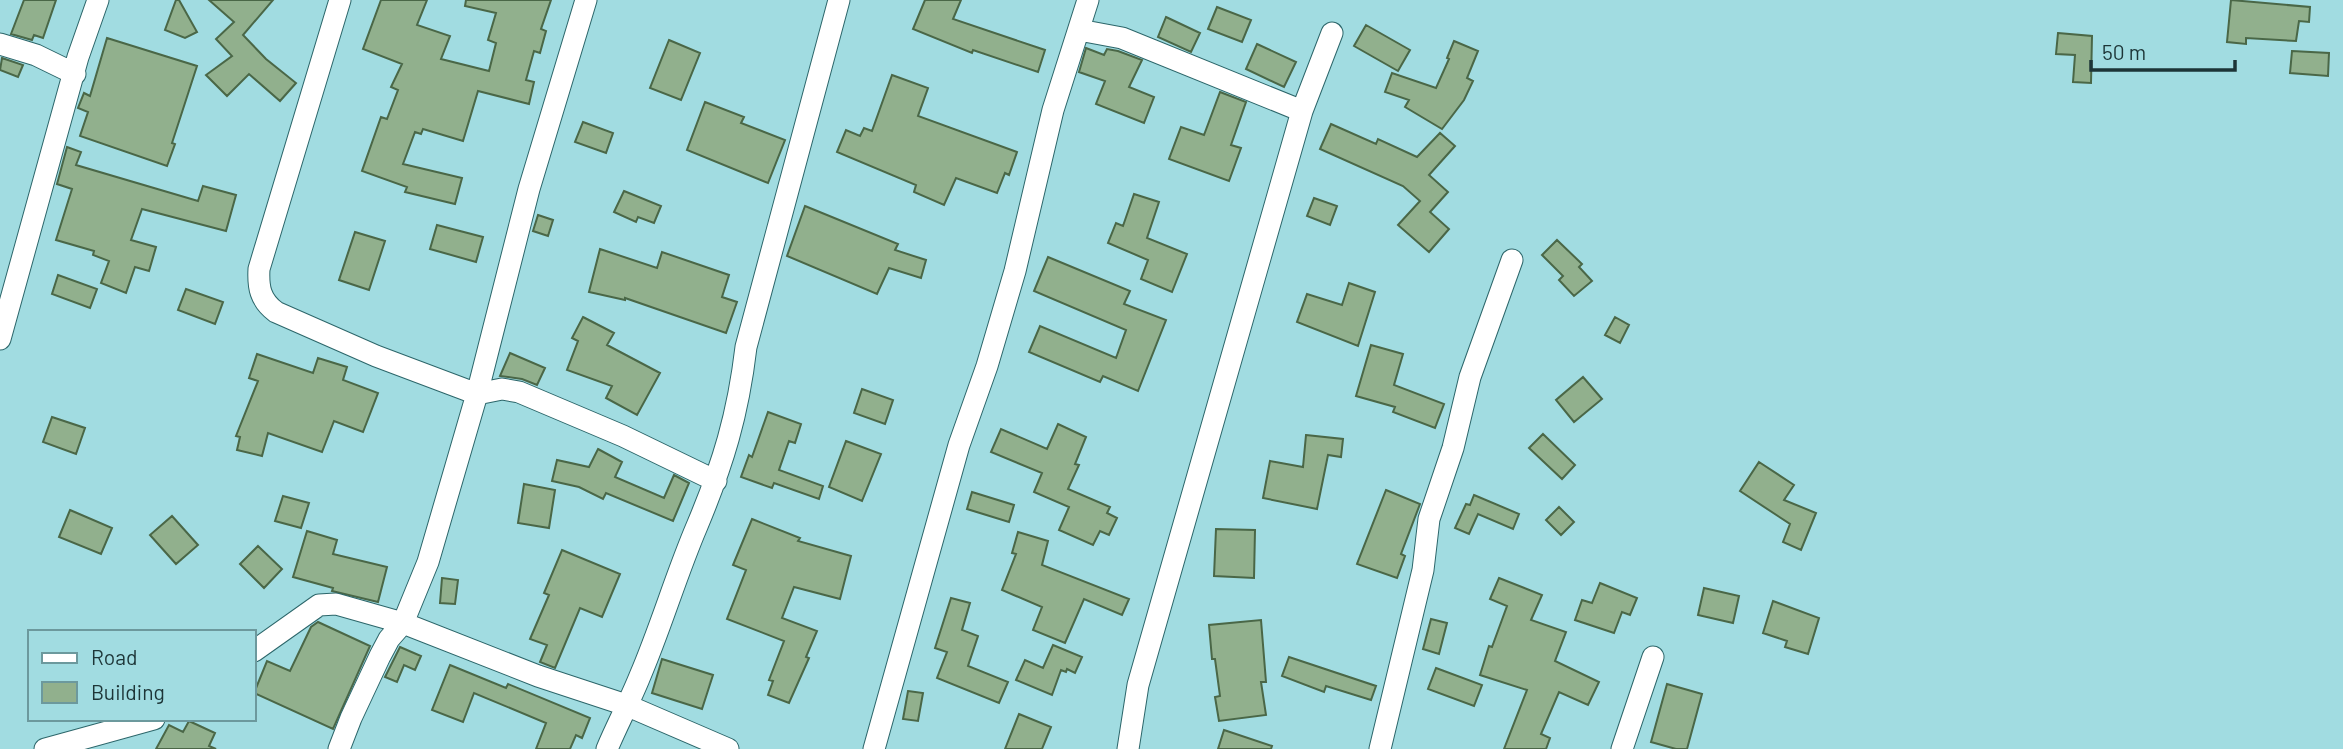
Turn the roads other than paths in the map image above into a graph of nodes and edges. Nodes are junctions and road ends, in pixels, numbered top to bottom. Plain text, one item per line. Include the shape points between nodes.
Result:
1 (99, 0) edge
2 (340, 0) edge
3 (586, 0) edge
4 (839, 0) edge
5 (1088, 0) edge
6 (1079, 30) junction
7 (1332, 33) dead end
8 (0, 44) edge
9 (75, 74) junction
10 (1302, 111) junction
11 (1512, 260) dead end
12 (0, 338) edge
13 (477, 394) junction
14 (716, 481) junction
15 (403, 623) junction
16 (256, 649) edge
17 (1653, 657) dead end
18 (626, 705) junction
19 (147, 721) edge
20 (45, 749) edge
21 (339, 749) edge
22 (607, 749) edge
23 (728, 749) edge
24 (874, 749) edge
25 (1128, 749) edge
26 (1380, 749) edge
27 (1622, 749) edge

1 - 9 street
2 - 13 street via 259,269 261,294 276,312
3 - 13 street via 529,189
4 - 14 street via 746,347 733,423
5 - 6 street
6 - 10 street via 1122,38
6 - 24 street via 1053,110 1015,271 959,445
7 - 10 street
8 - 9 street
9 - 12 street
10 - 25 street via 1138,685
11 - 26 street via 1470,377 1429,519 1423,570
13 - 14 street via 502,389 519,392
13 - 15 street via 428,562
14 - 18 street
15 - 16 street via 336,604 319,605
15 - 18 street
15 - 21 street via 380,656
17 - 27 street
18 - 22 street
18 - 23 street
19 - 20 street

